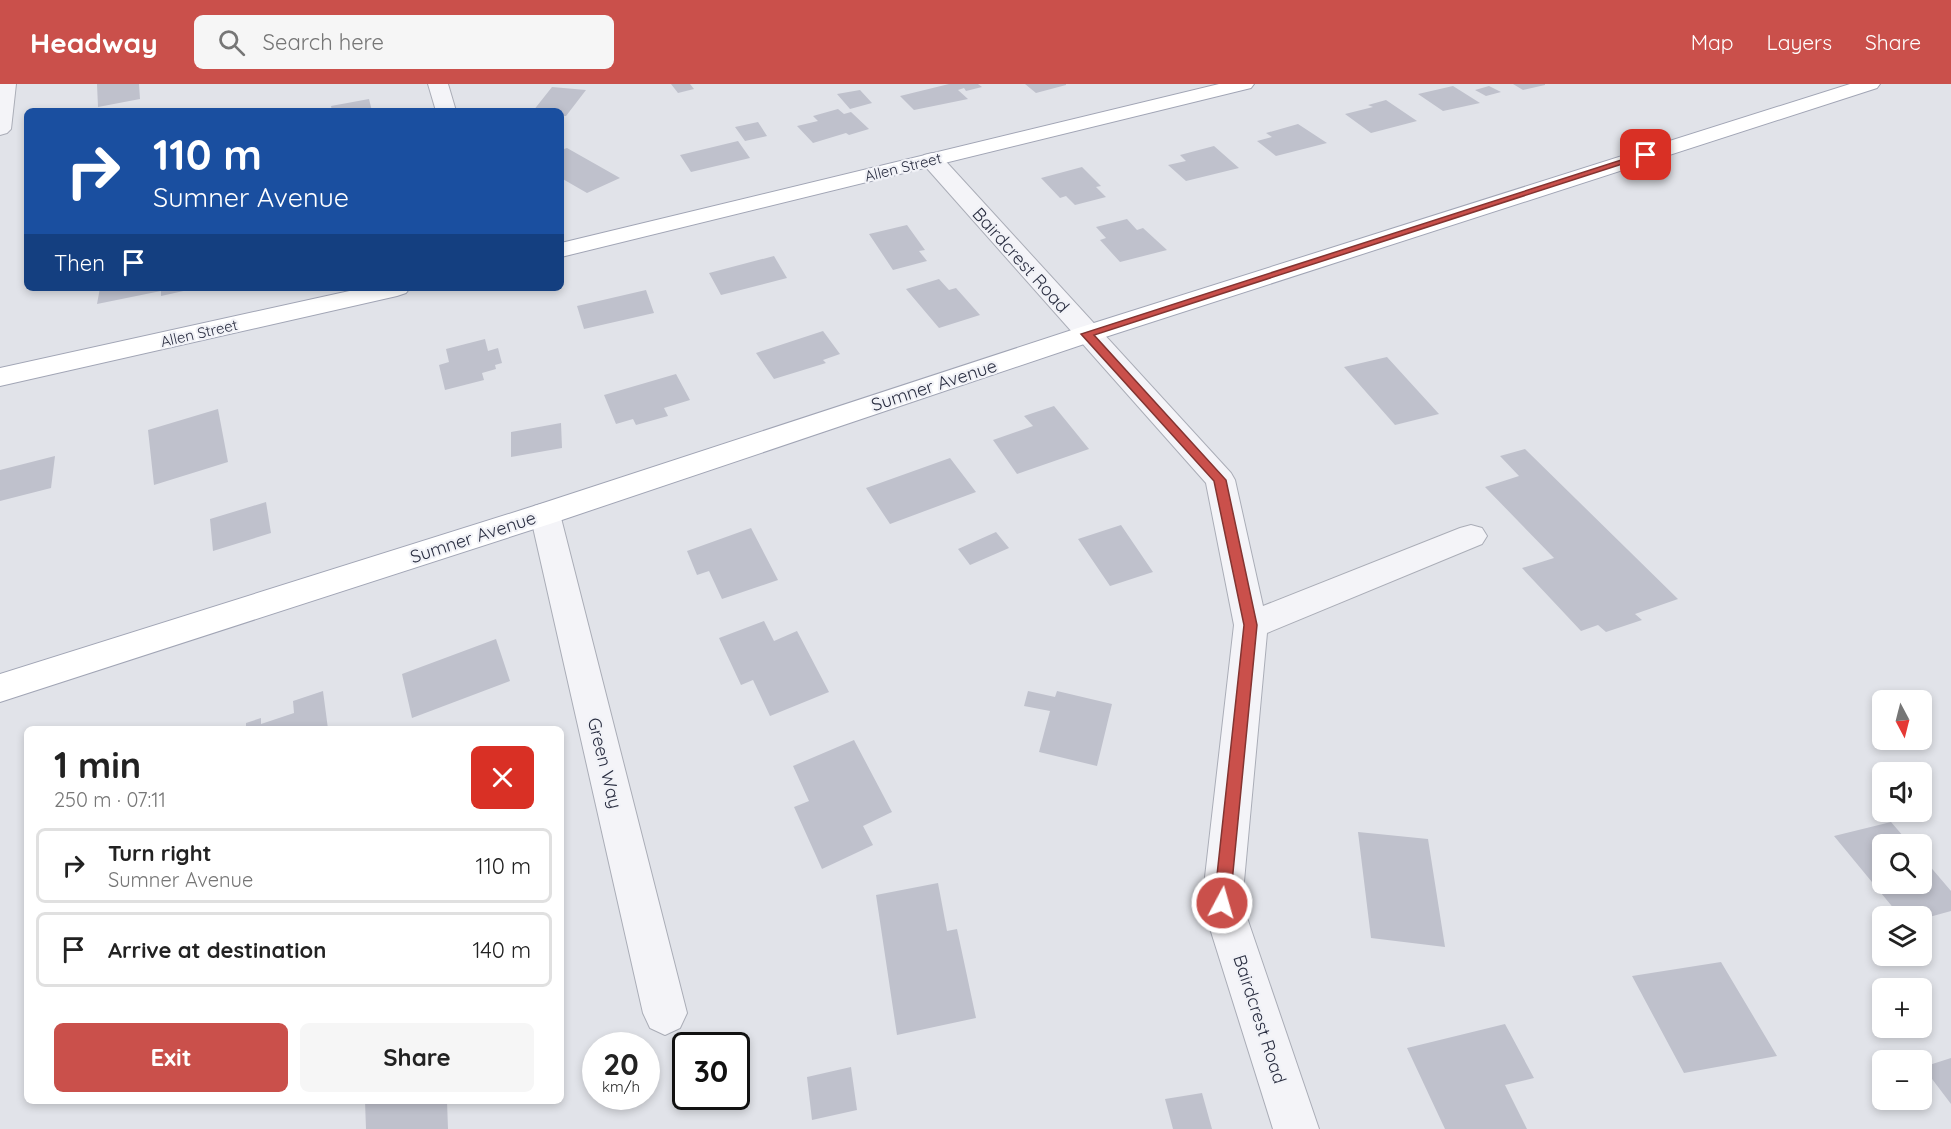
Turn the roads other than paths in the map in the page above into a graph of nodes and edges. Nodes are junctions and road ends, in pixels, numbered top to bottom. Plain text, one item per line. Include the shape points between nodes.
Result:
1 (6, 84) edge
2 (438, 84) edge
3 (1244, 84) edge
4 (1870, 84) edge
5 (445, 108) edge
6 (0, 129) edge
7 (932, 160) junction
8 (564, 249) edge
9 (384, 291) edge
10 (1087, 334) junction
11 (0, 377) edge
12 (545, 514) junction
13 (1471, 536) dead end
14 (1251, 625) junction
15 (0, 688) edge
16 (665, 1013) dead end
17 (1296, 1129) edge

1 - 6 street
2 - 5 street
3 - 7 main road, Allen Street
4 - 10 main road, Sumner Avenue
7 - 8 main road, Allen Street
7 - 10 street, Bairdcrest Road
9 - 11 main road, Allen Street
10 - 12 main road, Sumner Avenue
10 - 14 street, Bairdcrest Road via 1220,480
12 - 15 main road, Sumner Avenue
12 - 16 street, Green Way
13 - 14 street
14 - 17 street, Bairdcrest Road via 1222,903

